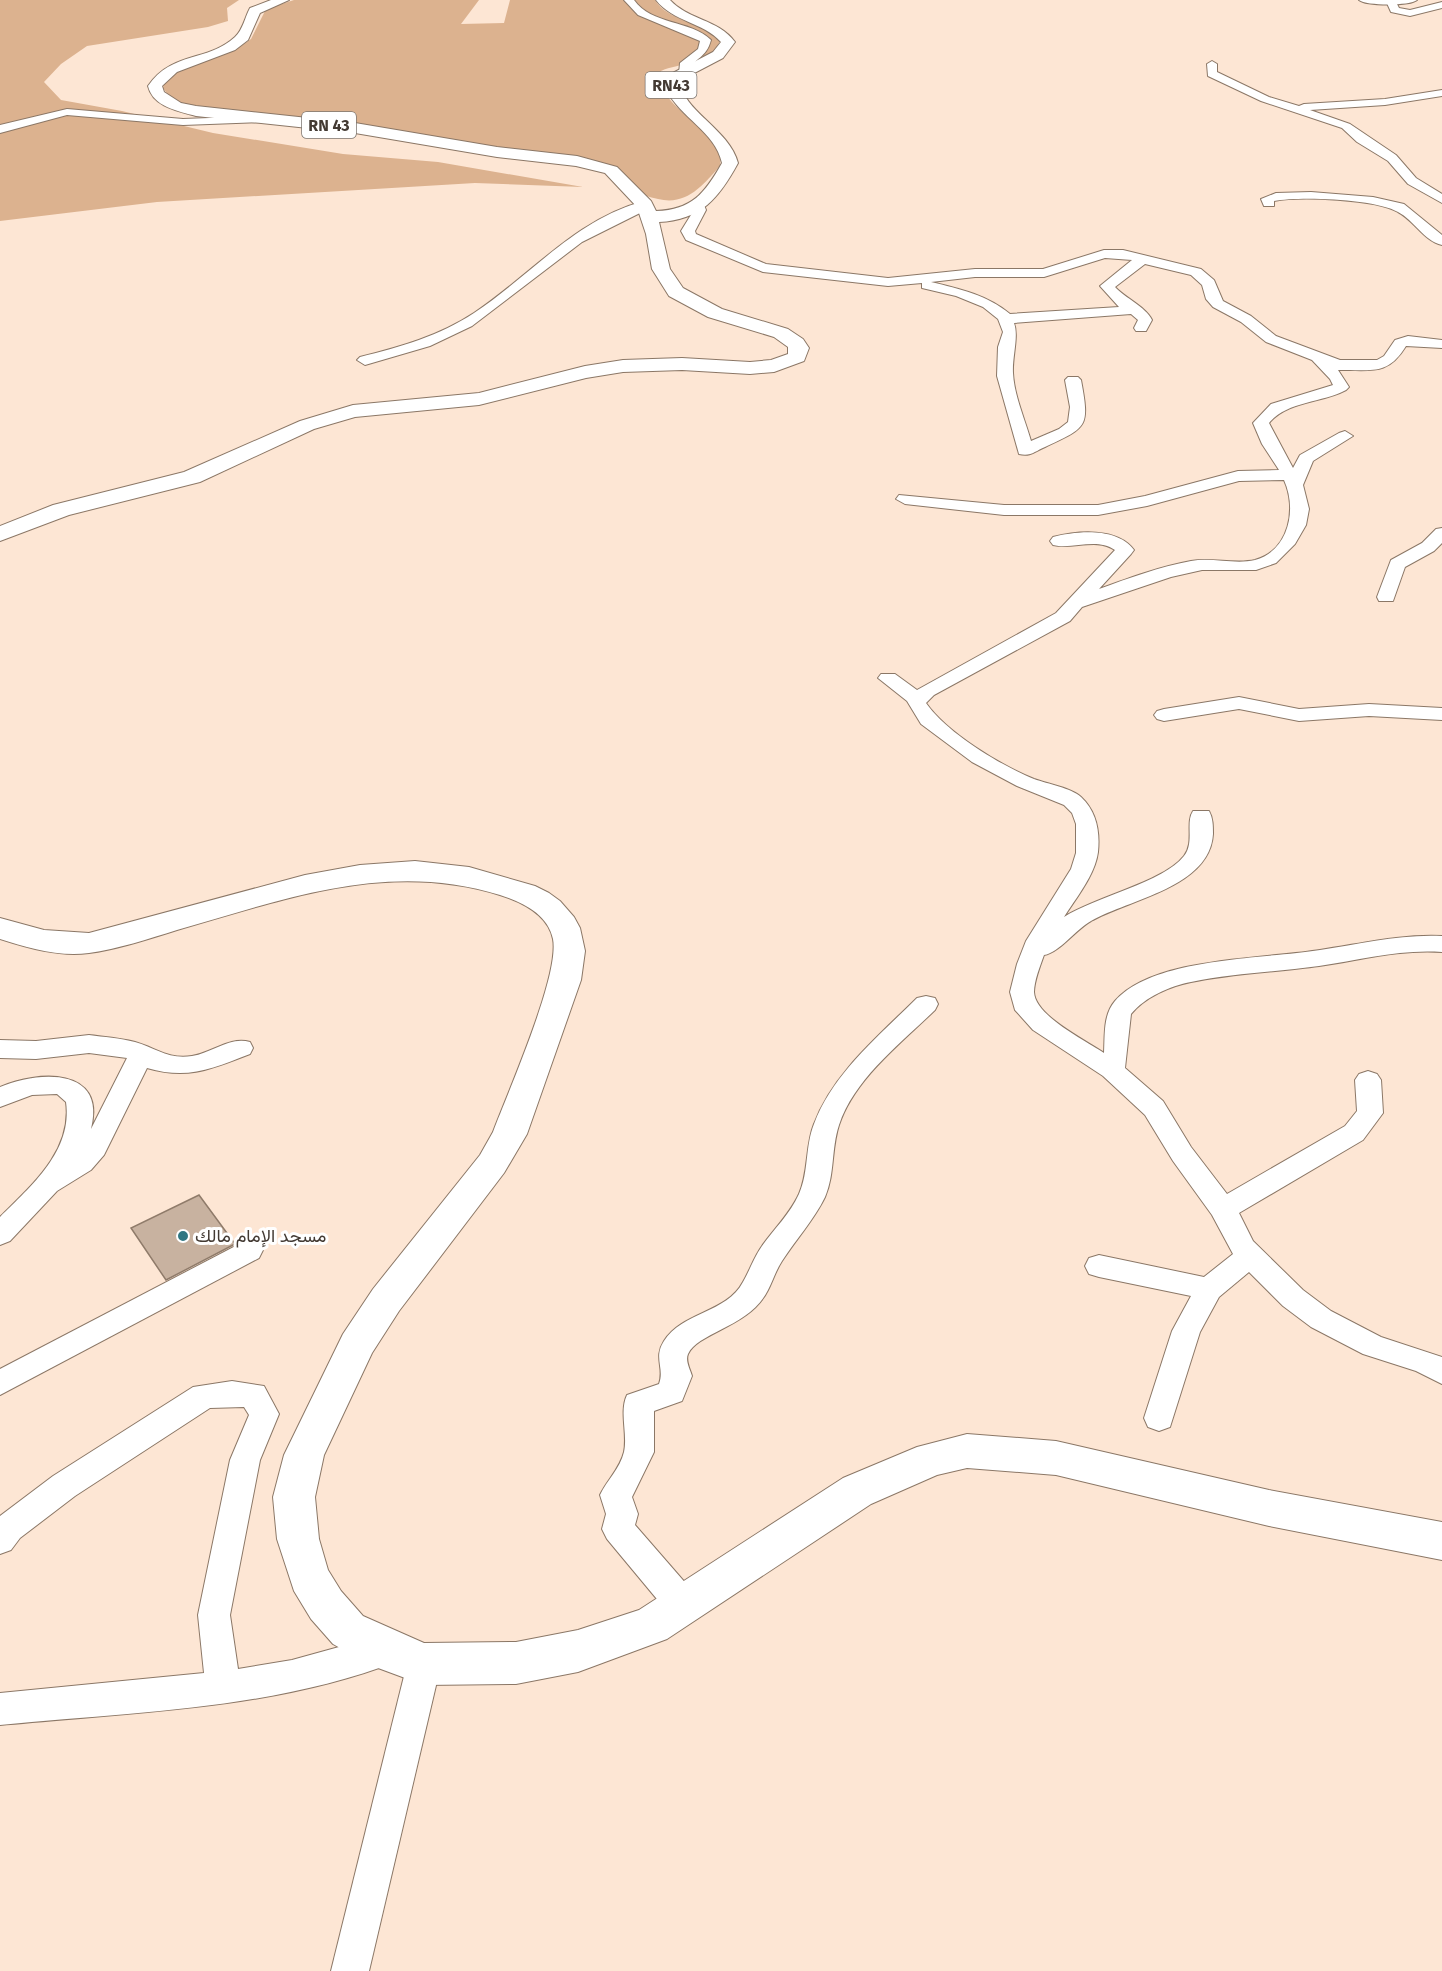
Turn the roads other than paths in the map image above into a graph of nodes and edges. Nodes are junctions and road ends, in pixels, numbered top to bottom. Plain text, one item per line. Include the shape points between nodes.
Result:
1 (282, 0) edge
2 (629, 0) edge
3 (663, 0) edge
4 (1366, 0) edge
5 (1410, 0) edge
6 (1391, 1) edge
7 (1442, 5) edge
8 (1212, 64) dead end
9 (683, 72) junction
10 (1442, 93) edge
11 (1297, 108) junction
12 (261, 119) junction
13 (0, 129) edge
14 (1442, 199) edge
15 (1269, 203) dead end
16 (693, 205) junction
17 (647, 213) junction
18 (1442, 241) edge
19 (1143, 258) junction
20 (910, 281) junction
21 (1133, 310) junction
22 (1005, 319) junction
23 (1141, 328) dead end
24 (1442, 344) edge
25 (1315, 355) junction
26 (364, 360) dead end
27 (1073, 380) dead end
28 (1345, 436) dead end
29 (1292, 480) junction
30 (905, 499) dead end
31 (1442, 532) edge
32 (0, 534) edge
33 (1059, 541) dead end
34 (1386, 597) dead end
35 (1075, 604) junction
36 (888, 678) dead end
37 (917, 699) junction
38 (1442, 714) edge
39 (1164, 715) dead end
40 (1201, 816) dead end
41 (0, 928) edge
42 (1442, 944) edge
43 (1028, 968) junction
44 (926, 1004) dead end
45 (241, 1048) dead end
46 (0, 1049) edge
47 (141, 1054) junction
48 (1112, 1070) junction
49 (1368, 1080) dead end
50 (0, 1098) edge
51 (45, 1188) junction
52 (1223, 1209) junction
53 (0, 1234) edge
54 (249, 1250) dead end
55 (1250, 1256) junction
56 (1100, 1266) dead end
57 (1209, 1289) junction
58 (1436, 1361) edge
59 (0, 1383) edge
60 (1159, 1418) dead end
61 (0, 1540) edge
62 (1442, 1541) edge
63 (684, 1605) junction
64 (386, 1650) junction
65 (424, 1664) junction
66 (223, 1687) junction
67 (0, 1708) edge
68 (350, 1971) edge

1 - 12 main road, RN 43 via 255,12 249,28 236,43 170,68 161,74 155,86 157,94 176,106
2 - 9 street via 636,10 706,40 703,50 685,63
3 - 9 main road, RN43 via 728,42 718,55
4 - 6 main road
5 - 6 main road
6 - 7 street via 1395,10 1405,13
8 - 11 street via 1215,77
9 - 16 main road, RN43 via 674,78 673,91 727,146 730,154 725,172
10 - 11 street via 1394,101
11 - 14 street via 1346,126 1392,158 1412,181
12 - 13 street via 183,122 67,112
12 - 17 main road, RN 43 via 355,128 598,165 620,176
15 - 18 street via 1267,199 1272,196 1301,194 1390,204 1407,212
16 - 17 main road
16 - 17 main road
16 - 20 street via 700,210 688,234 753,264
17 - 26 street via 622,214 571,245 490,308 455,329 410,349
17 - 32 main road via 661,268 676,292 715,313 790,338 799,348 797,357 774,366 750,368 623,366 479,399 336,414 192,477 61,510
19 - 20 street via 1109,254 1044,273 975,273
19 - 21 street via 1107,286
19 - 25 street via 1200,274 1209,283 1218,304 1271,339
20 - 22 street via 973,298 996,308
21 - 22 street
21 - 23 street via 1145,320
22 - 27 street via 1010,337 1005,347 1005,376 1025,451 1062,437 1073,428 1078,410
24 - 25 street via 1408,340 1400,344 1390,359 1369,365 1338,365
25 - 29 street via 1337,377 1341,387 1280,405 1260,423
28 - 29 street via 1306,458
29 - 30 street via 1238,476 1131,504 1079,511 986,509
29 - 35 street via 1300,508 1298,526 1263,563 1208,564 1175,570
31 - 34 street via 1428,547 1397,564
33 - 35 street via 1094,539 1125,548
35 - 37 street via 1063,617
36 - 37 street
37 - 43 street via 916,705 928,720 979,758 1024,782 1064,795 1082,812 1088,838 1082,869 1038,942
38 - 39 street via 1369,710 1299,715 1239,703
40 - 43 street via 1203,834 1189,865 1171,877 1072,921
41 - 64 main road via 45,942 89,943 326,878 387,870 455,873 506,885 532,896 556,913 568,931 571,958 565,980 510,1134 492,1164 357,1345 304,1455 294,1497 297,1539 309,1577 348,1630
42 - 48 street via 1376,945 1328,957 1172,979 1137,996 1119,1013
43 - 48 street via 1022,992 1024,1004 1033,1017
44 - 63 street via 876,1054 839,1101 825,1128 814,1191 773,1252 747,1302 728,1316 688,1333 673,1351 671,1366 677,1376 671,1392 638,1404 643,1431 634,1474 616,1495 622,1514 618,1529
45 - 47 street via 196,1065 155,1062
46 - 47 street via 36,1050 89,1044
47 - 51 street via 95,1148 82,1163
48 - 52 street via 1154,1108
49 - 52 street via 1370,1113 1354,1133
50 - 51 street via 42,1084 69,1089 78,1100 80,1126 66,1158
51 - 53 street
52 - 55 street
54 - 59 street
55 - 57 street
55 - 58 street via 1270,1278 1321,1319 1373,1346
56 - 57 street
57 - 60 street via 1186,1330
61 - 66 street via 9,1528 64,1486 204,1396 253,1395 264,1414 245,1460 214,1615
62 - 63 main road via 1269,1508 1056,1458 967,1450 931,1459 857,1491
63 - 65 main road via 652,1625 578,1651 516,1663
64 - 65 main road
64 - 66 street via 292,1676
65 - 68 street
66 - 67 street

